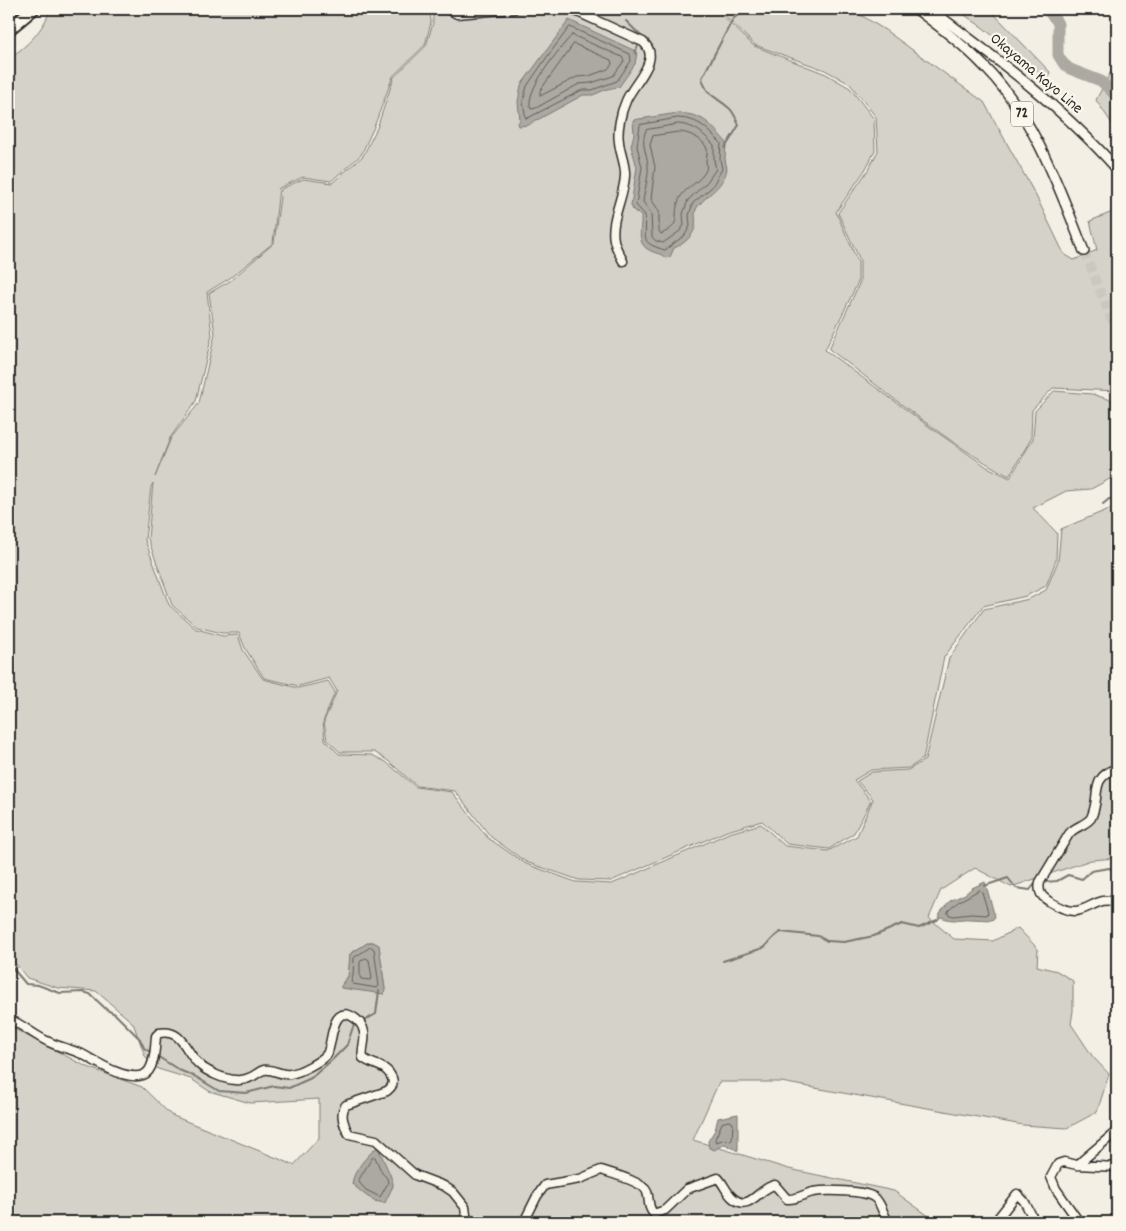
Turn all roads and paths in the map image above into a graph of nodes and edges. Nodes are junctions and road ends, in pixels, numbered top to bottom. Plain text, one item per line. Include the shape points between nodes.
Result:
1 (23, 9) edge
2 (33, 9) edge
3 (448, 9) edge
4 (514, 9) edge
5 (571, 9) edge
6 (916, 9) edge
7 (930, 9) edge
8 (9, 21) edge
9 (9, 29) edge
10 (1117, 169) edge
11 (1084, 251) tunnel mouth
12 (623, 261) dead end
13 (1117, 768) edge
14 (1117, 903) edge
15 (9, 1019) edge
16 (1117, 1131) edge
17 (1077, 1165) junction
18 (1117, 1166) edge
19 (467, 1222) edge
20 (524, 1222) edge
21 (889, 1222) edge
22 (995, 1222) edge
23 (1030, 1222) edge
24 (1079, 1222) edge

1 - 8 highway
2 - 9 highway
3 - 4 street via 457,14
5 - 12 street via 644,42 650,48 646,69 625,102 619,131 618,142 625,174 615,218 614,240
6 - 11 main road, Okayama Kayo Line / 72 via 956,38 1010,97 1048,161
7 - 10 main road, Okayama Kayo Line / 72 via 1029,84 1069,119
13 - 14 street via 1100,778 1092,818 1069,834 1039,888 1048,901 1071,911 1100,901
15 - 19 street via 49,1042 125,1074 143,1075 148,1071 156,1036 170,1032 181,1040 199,1066 238,1080 251,1078 264,1070 289,1075 326,1056 333,1026 338,1018 348,1016 364,1031 363,1058 385,1068 393,1082 388,1091 346,1105 342,1113 349,1134 376,1140 415,1175 453,1192 465,1208
16 - 17 street
17 - 18 street
17 - 24 street via 1058,1164 1051,1177
20 - 21 street via 545,1185 580,1179 601,1170 641,1185 647,1191 650,1210 654,1214 665,1210 687,1189 718,1178 728,1194 743,1203 750,1202 770,1186 775,1186 792,1200 830,1190 868,1194 877,1199
22 - 23 street via 1017,1194 1032,1216

